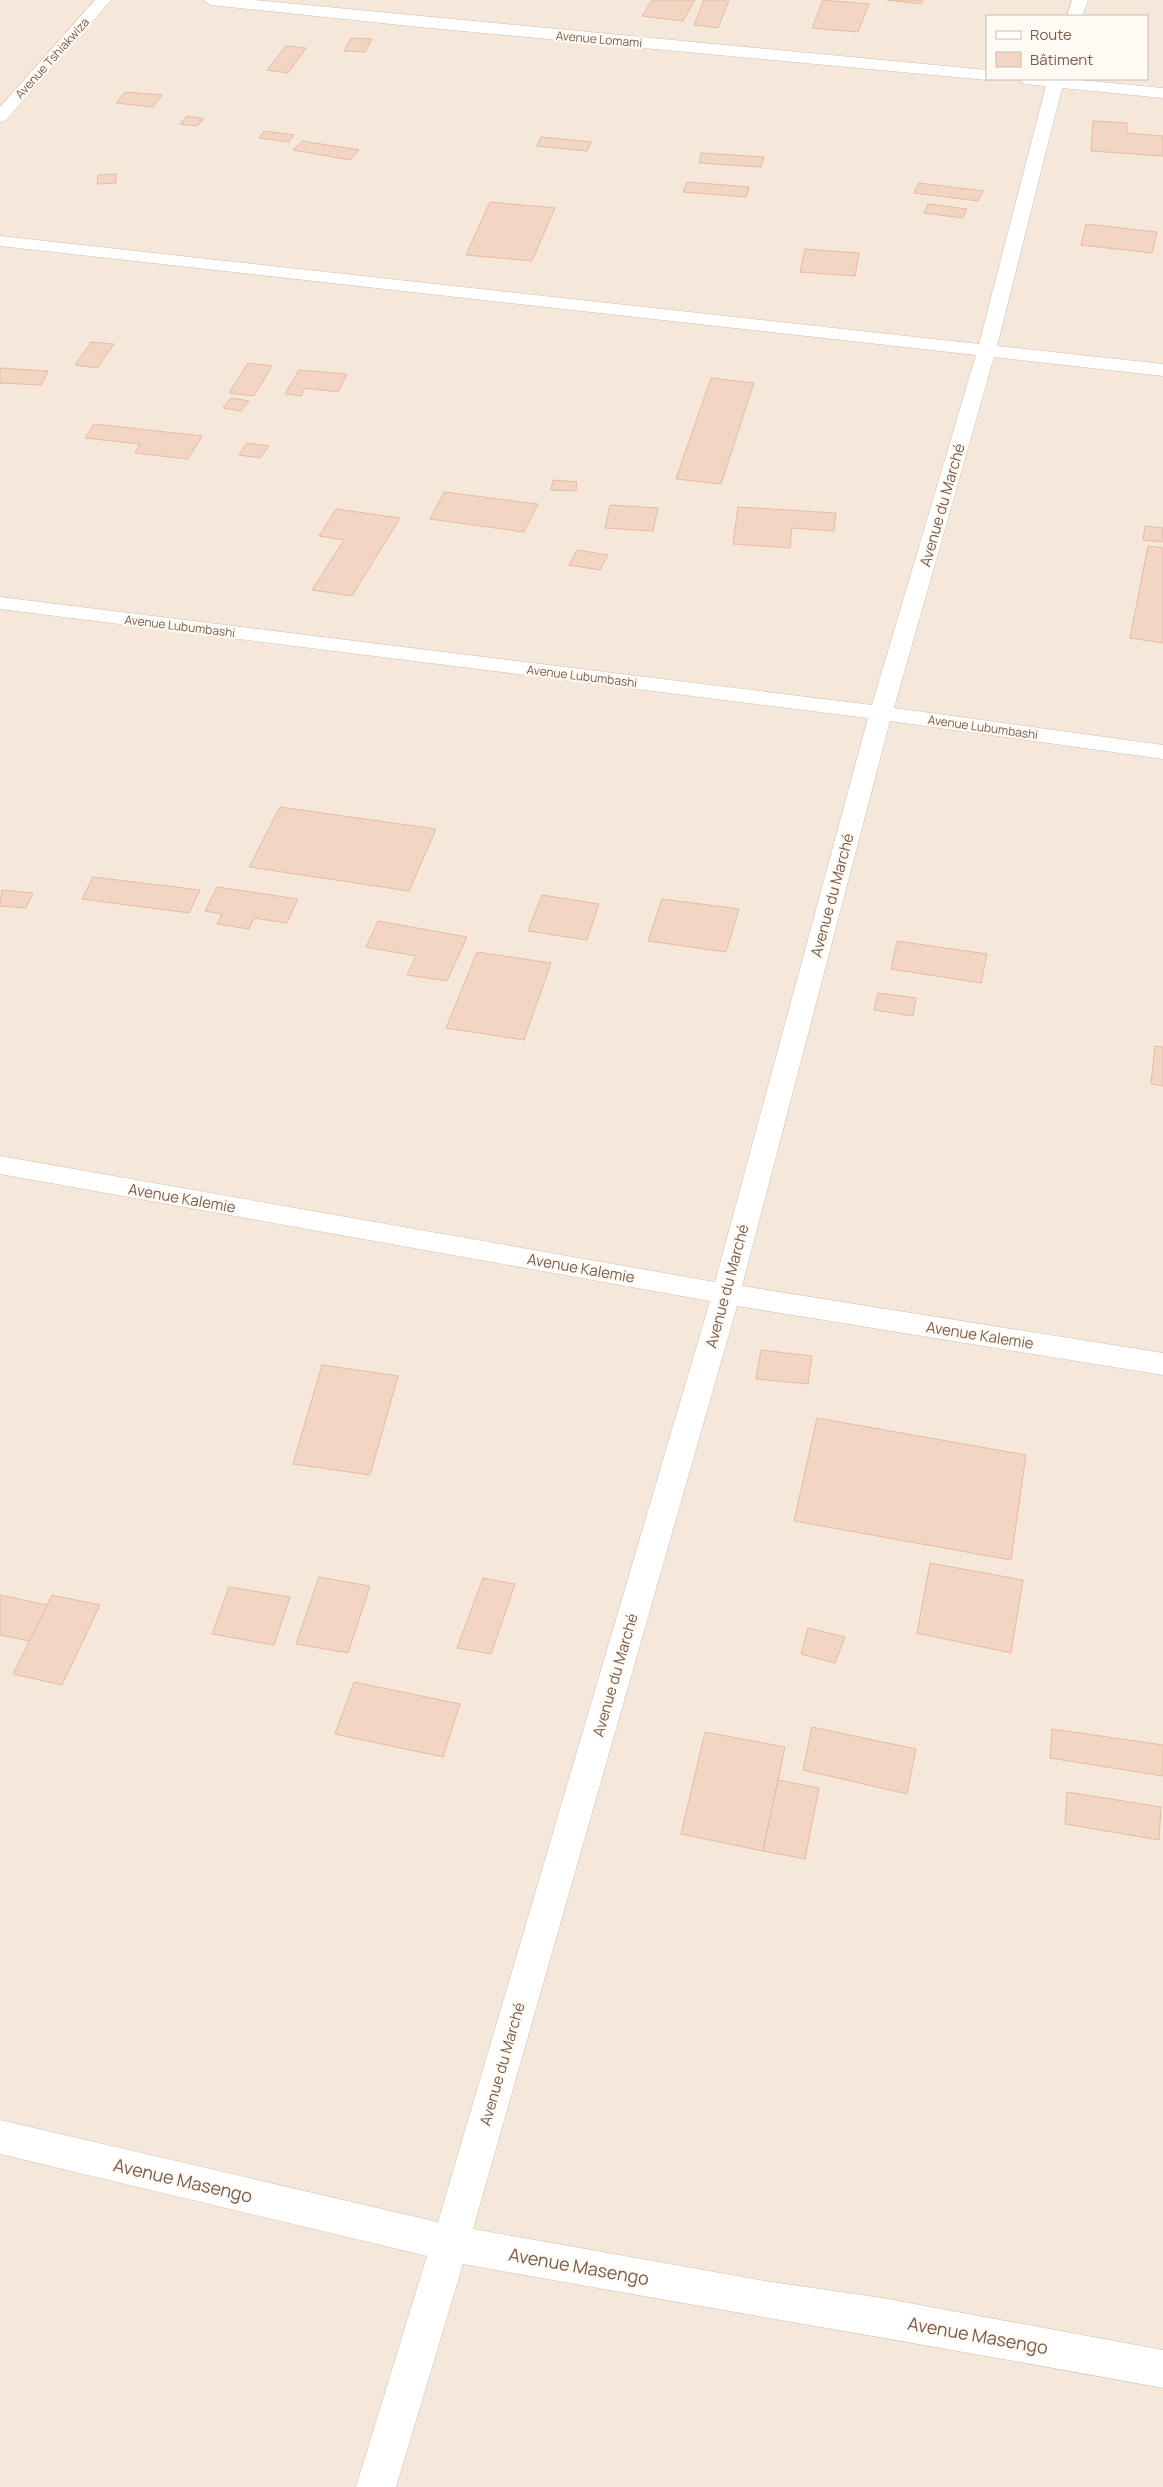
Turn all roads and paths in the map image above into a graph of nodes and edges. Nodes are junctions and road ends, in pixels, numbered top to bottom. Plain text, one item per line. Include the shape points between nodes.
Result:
1 (103, 0) edge
2 (211, 0) edge
3 (1080, 0) edge
4 (1075, 15) edge
5 (986, 75) edge
6 (1055, 80) edge
7 (1163, 93) edge
8 (0, 117) edge
9 (0, 241) edge
10 (987, 350) junction
11 (1163, 370) edge
12 (0, 603) edge
13 (881, 713) junction
14 (1163, 752) edge
15 (0, 1165) edge
16 (726, 1294) junction
17 (1163, 1364) edge
18 (0, 2137) edge
19 (450, 2243) junction
20 (1163, 2369) edge
21 (376, 2487) edge

1 - 8 street, Avenue Tshiakwiza
2 - 5 street, Avenue Lomami
3 - 4 street
6 - 7 street
6 - 10 street, Avenue du Marché
9 - 10 street
10 - 11 street
10 - 13 street, Avenue du Marché
12 - 13 street, Avenue Lubumbashi
13 - 14 street, Avenue Lubumbashi
13 - 16 street, Avenue du Marché
15 - 16 street, Avenue Kalemie
16 - 17 street, Avenue Kalemie
16 - 19 street, Avenue du Marché
18 - 19 street, Avenue Masengo
19 - 20 street, Avenue Masengo
19 - 21 street, Avenue du Marché

